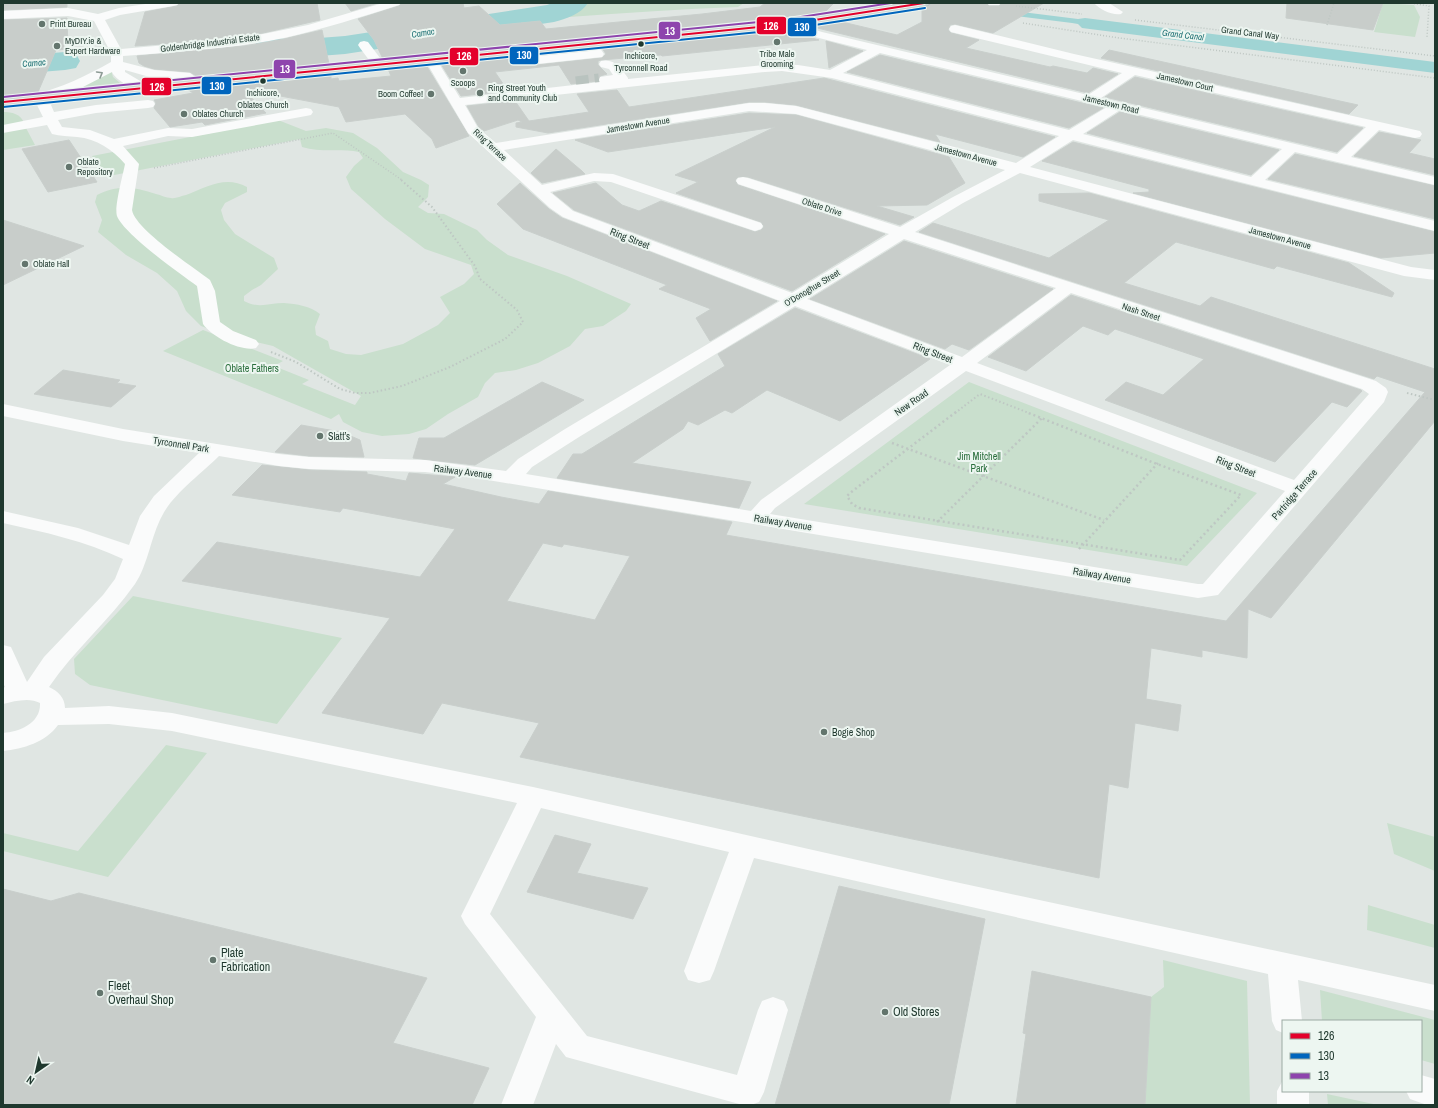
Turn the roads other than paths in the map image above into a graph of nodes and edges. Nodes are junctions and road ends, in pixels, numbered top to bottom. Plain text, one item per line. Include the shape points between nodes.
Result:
1 (173, 3) edge
2 (395, 3) edge
3 (1100, 3) edge
4 (918, 4) edge
5 (897, 5) edge
6 (72, 8) edge
7 (1117, 12) dead end
8 (3, 15) edge
9 (98, 18) junction
10 (789, 24) junction
11 (955, 29) dead end
12 (364, 45) dead end
13 (1089, 48) dead end
14 (878, 49) junction
15 (599, 56) junction
16 (117, 58) junction
17 (536, 58) junction
18 (1074, 58) junction
19 (431, 60) junction
20 (379, 65) junction
21 (1133, 71) junction
22 (832, 74) junction
23 (554, 80) dead end
24 (599, 80) tunnel mouth
25 (196, 83) junction
26 (576, 83) tunnel mouth
27 (142, 88) junction
28 (44, 98) junction
29 (1090, 99) junction
30 (3, 102) edge
31 (456, 102) junction
32 (148, 104) dead end
33 (1118, 106) junction
34 (306, 112) dead end
35 (50, 118) junction
36 (1375, 126) junction
37 (3, 129) edge
38 (1415, 134) dead end
39 (1072, 136) junction
40 (112, 144) junction
41 (1292, 147) junction
42 (492, 148) junction
43 (1340, 158) junction
44 (1017, 169) junction
45 (1435, 180) edge
46 (743, 181) dead end
47 (1254, 182) junction
48 (539, 190) junction
49 (568, 214) joint
50 (755, 226) dead end
51 (1435, 226) edge
52 (902, 233) junction
53 (1435, 275) edge
54 (1067, 288) junction
55 (792, 300) junction
56 (250, 344) road end
57 (964, 364) junction
58 (1379, 392) joint
59 (3, 410) edge
60 (214, 450) junction
61 (360, 465) joint
62 (511, 478) junction
63 (1298, 489) junction
64 (3, 517) edge
65 (758, 518) junction
66 (136, 556) junction
67 (1204, 591) joint
68 (3, 653) edge
69 (18, 693) edge
70 (51, 717) junction
71 (3, 742) edge
72 (534, 797) junction
73 (745, 845) junction
74 (1282, 964) junction
75 (699, 971) dead end
76 (1435, 998) edge
77 (773, 1010) dead end
78 (552, 1015) junction
79 (1287, 1020) edge
80 (1422, 1089) edge
81 (1292, 1092) edge
82 (1435, 1092) edge
83 (517, 1105) edge
84 (1293, 1105) edge

1 - 9 street
2 - 16 street, Goldenbridge Industrial Estate via 303,29 215,45
3 - 7 street
4 - 5 main road
5 - 10 main road
6 - 8 street
6 - 9 street
9 - 16 street
10 - 14 street, Jamestown Road via 805,31
10 - 15 main road
11 - 18 street, Jamestown Court
12 - 20 street
13 - 18 street
14 - 22 street
14 - 29 street, Jamestown Road
15 - 17 main road
15 - 17 street via 547,70
15 - 24 street via 613,66 622,78
16 - 25 street via 154,74 185,76
16 - 27 street via 120,74
28 -> 16 street, Goldenbridge Industrial Estate via 84,82
17 - 19 main road
18 - 21 street, Jamestown Court
19 - 20 main road
19 - 31 street, Ring Terrace
20 - 25 main road
21 - 29 street
21 - 36 street, Jamestown Court
22 - 31 street via 782,67
22 - 39 street
23 - 26 street via 558,84
25 - 27 main road
27 - 28 main road
28 - 30 main road
28 - 35 street via 44,105
29 - 33 street, Jamestown Road
31 - 42 street, Ring Terrace via 473,130
32 - 35 street via 96,109
33 - 39 street, O'Donoghue Street
33 - 41 street, Jamestown Road
34 - 40 street via 192,133 168,132
35 - 37 street
35 - 40 street via 56,131 88,133
36 - 38 street, Jamestown Court
36 - 43 street
39 - 44 street, O'Donoghue Street
39 - 47 street
40 - 56 street via 120,149 132,164 124,210 128,222 204,284 212,324 227,335
41 - 43 street, Jamestown Road
41 - 47 street
42 - 44 street, Jamestown Avenue via 764,106 796,110
42 - 48 street, Ring Terrace
43 - 45 street, Jamestown Road
44 - 52 street, O'Donoghue Street
44 - 53 street, Jamestown Avenue via 1410,272
46 - 52 street, Oblate Drive
47 - 51 street
48 - 49 street, Ring Terrace
48 - 50 street via 594,177 613,178
49 - 55 street, Ring Street
52 - 54 street, Nash Street
52 - 55 street, O'Donoghue Street
54 - 57 street, New Road
54 - 58 street, Nash Street via 1369,385
55 - 57 street, Ring Street
55 - 62 street, O'Donoghue Street via 538,454
57 - 63 street, Ring Street
57 - 65 street, New Road via 768,504
58 - 63 street, Partridge Terrace via 1377,398
59 - 60 street, Tyrconnell Park via 123,435
60 - 61 street, Tyrconnell Park via 310,463
60 - 66 street via 161,500 151,516
61 - 62 street, Railway Avenue via 424,466
62 - 65 street, Railway Avenue
63 - 67 street, Partridge Terrace via 1210,590
64 - 66 street via 117,547
65 - 67 street, Railway Avenue
66 - 69 street via 126,580 115,595 53,663
68 - 69 street
69 - 70 street via 49,698 53,710
70 - 71 street via 44,726 33,733 20,739
70 - 72 street via 109,715 172,722
72 - 73 street
72 - 78 street via 475,916
73 - 74 street
73 - 75 street
74 - 76 street
74 - 79 street
77 - 78 street via 748,1092 577,1047
78 - 83 street
80 - 82 street
81 - 84 street

